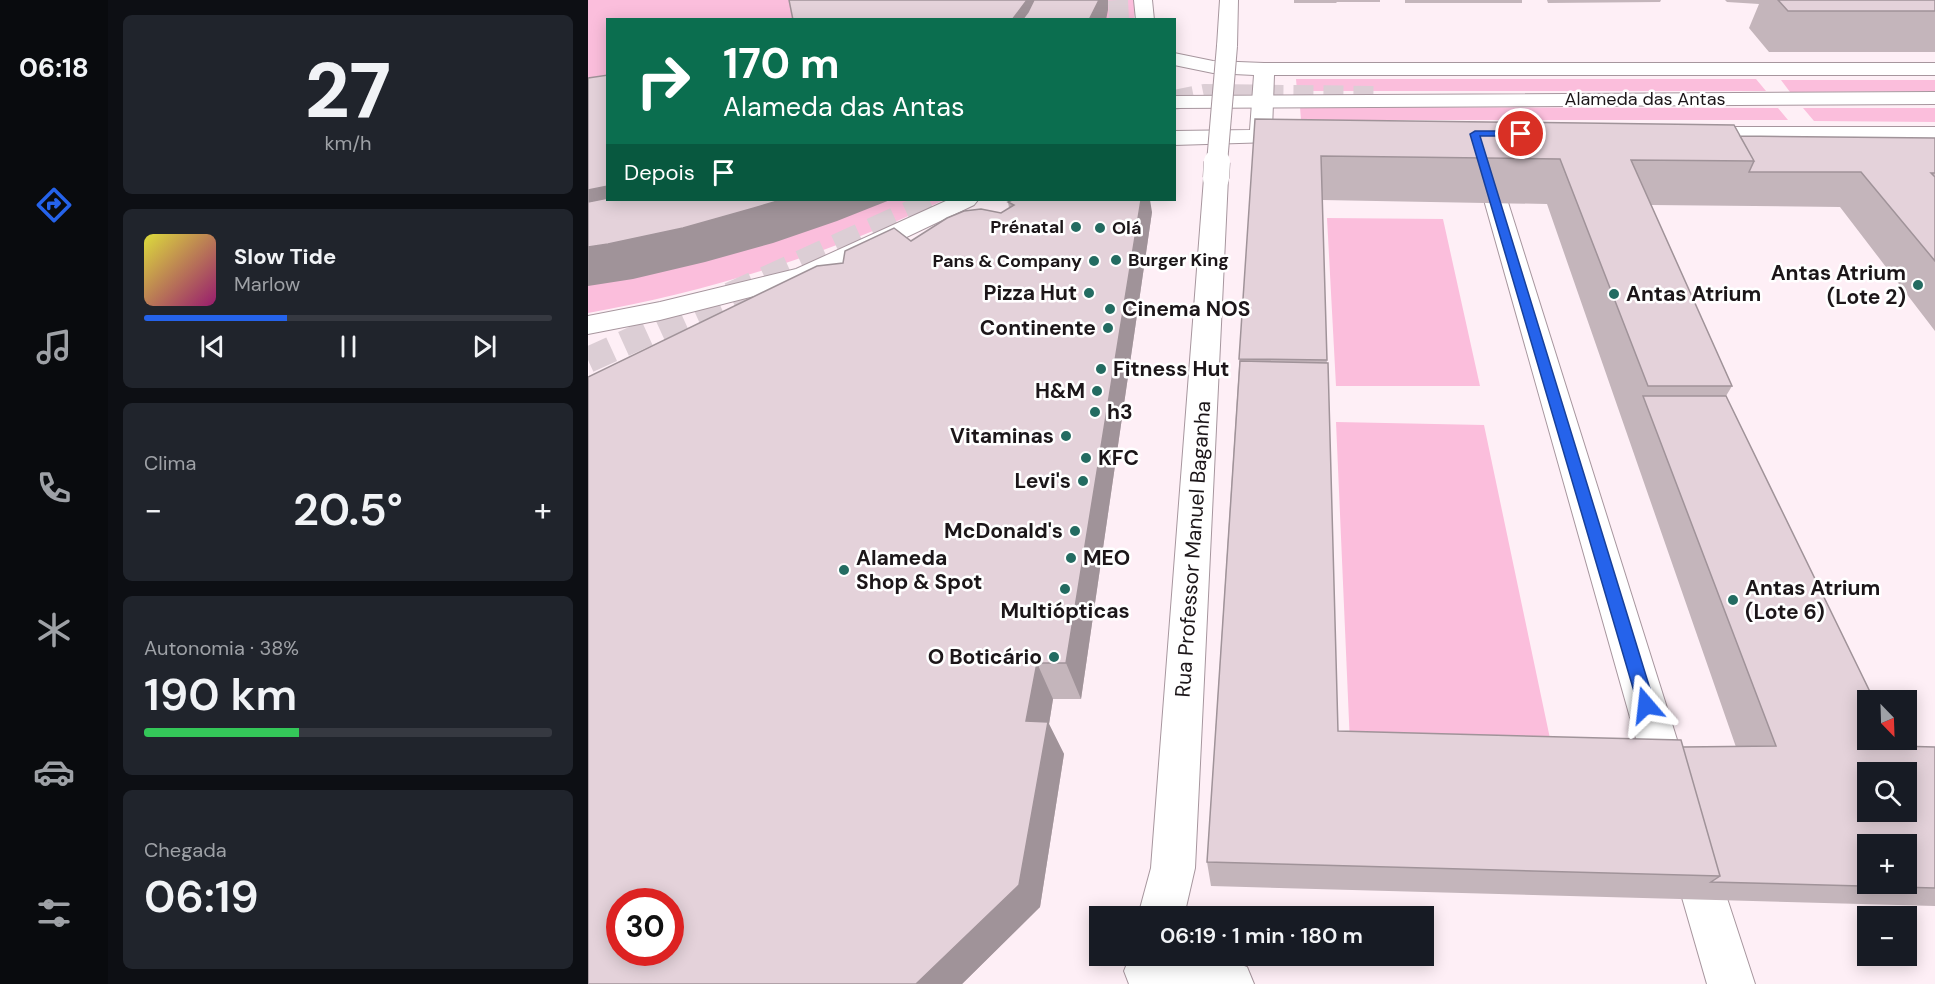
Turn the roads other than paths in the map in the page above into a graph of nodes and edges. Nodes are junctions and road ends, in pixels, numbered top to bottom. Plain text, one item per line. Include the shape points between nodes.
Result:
1 (1143, 0) edge
2 (1229, 0) edge
3 (1145, 18) edge
4 (1176, 59) edge
5 (1273, 69) junction
6 (1935, 69) edge
7 (1935, 98) edge
8 (1272, 100) junction
9 (1176, 102) edge
10 (1475, 134) edge
11 (1675, 134) edge
12 (1935, 134) edge
13 (1316, 136) edge
14 (1271, 137) junction
15 (1176, 138) edge
16 (964, 201) edge
17 (920, 221) junction
18 (805, 275) junction
19 (781, 293) junction
20 (718, 324) edge
21 (588, 325) edge
22 (1164, 906) edge
23 (1146, 970) edge
24 (1230, 984) edge
25 (1731, 984) edge

1 - 3 street
2 - 22 street, Rua Professor Manuel Baganha, bridge via 1173,868
4 - 5 street, Alameda das Antas via 1213,67
5 - 6 street, Alameda das Antas
5 - 8 street
7 - 8 street, Alameda das Antas
8 - 9 street, Alameda das Antas
8 - 14 street
10 - 25 street
11 - 12 street, Alameda das Antas
13 - 14 street
14 - 15 street
16 - 17 street
17 - 18 street
17 - 19 street via 916,241 815,290
18 - 19 street
18 - 21 street
19 - 20 street
23 - 24 street

